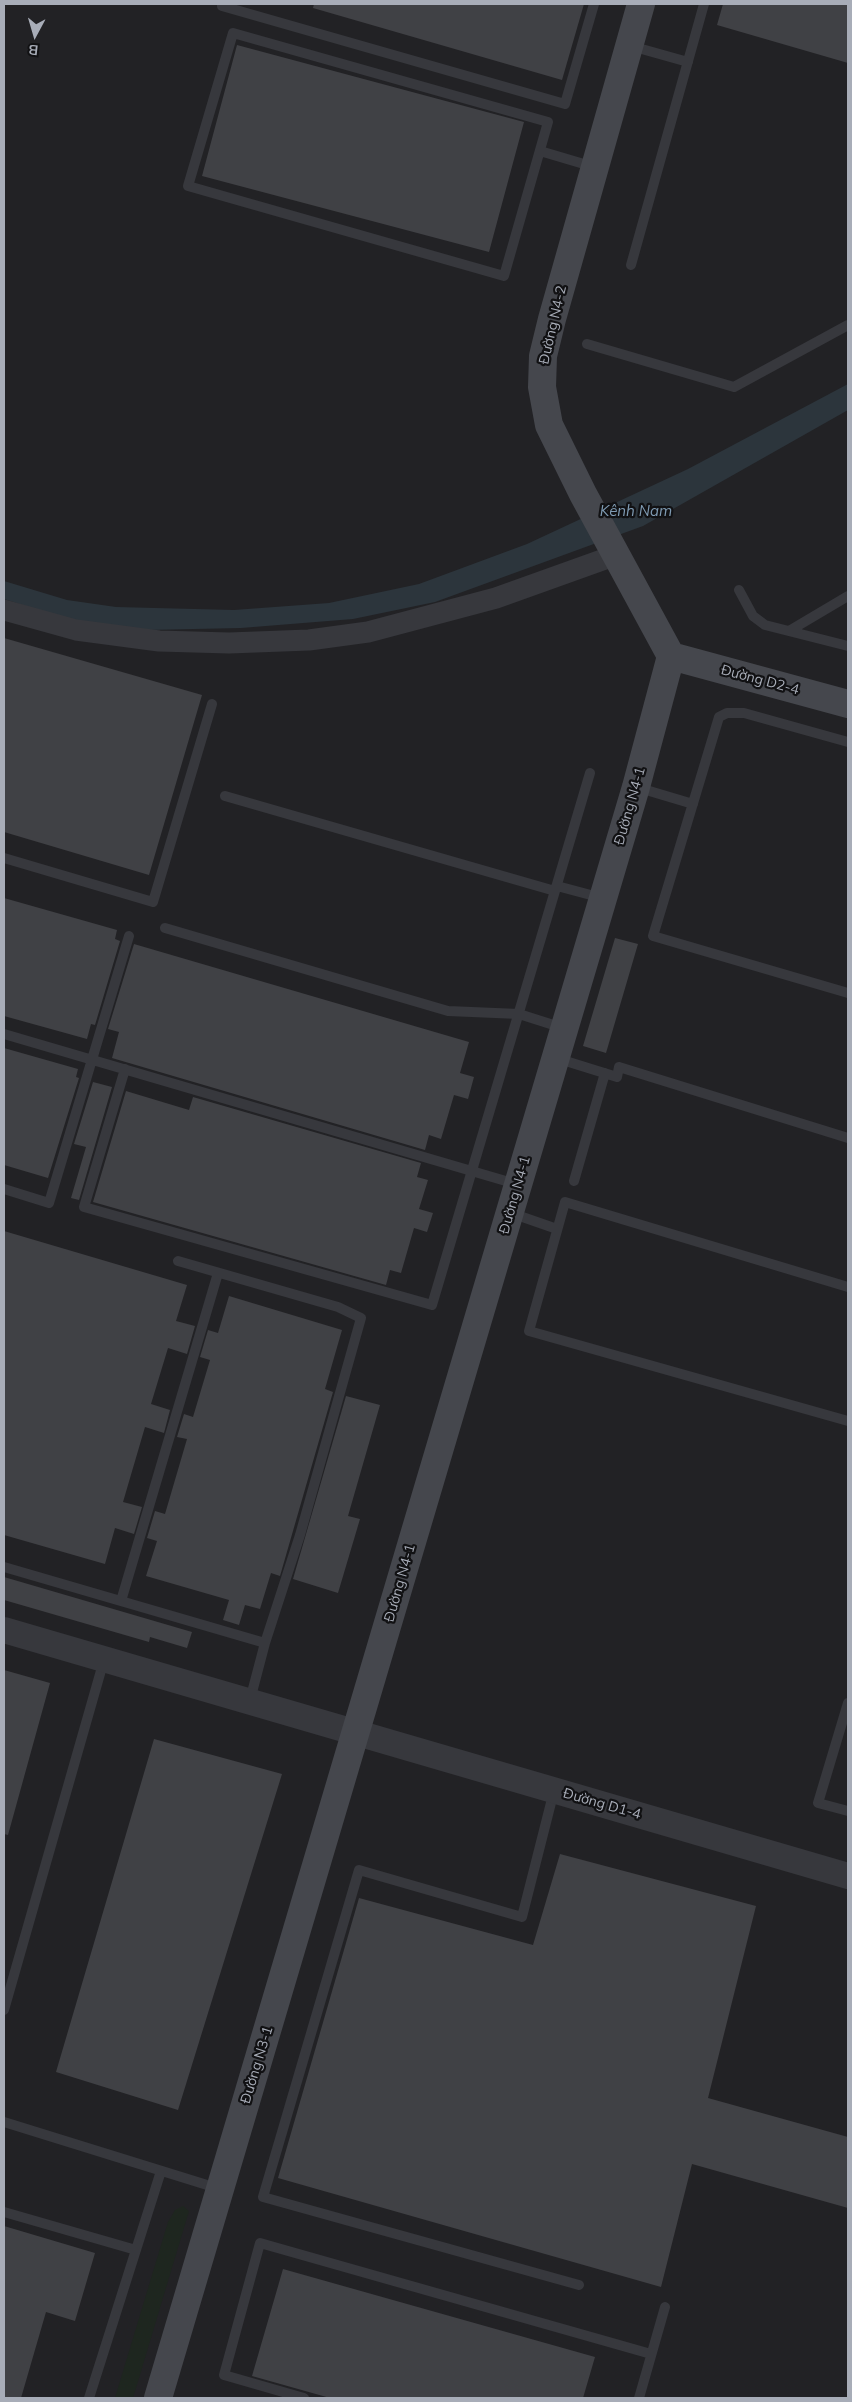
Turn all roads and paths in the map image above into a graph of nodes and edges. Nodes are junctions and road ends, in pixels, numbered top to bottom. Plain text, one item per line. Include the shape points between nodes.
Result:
1 (222, 4) edge
2 (594, 4) edge
3 (642, 4) edge
4 (704, 4) edge
5 (629, 46) junction
6 (688, 62) junction
7 (540, 151) junction
8 (595, 167) junction
9 (631, 265) dead end
10 (848, 326) edge
11 (588, 344) dead end
12 (616, 556) junction
13 (739, 590) dead end
14 (848, 596) edge
15 (4, 610) edge
16 (789, 631) junction
17 (848, 646) edge
18 (671, 656) junction
19 (212, 704) dead end
20 (848, 704) edge
21 (848, 742) edge
22 (590, 773) dead end
23 (636, 787) junction
24 (226, 796) dead end
25 (693, 804) junction
26 (4, 858) edge
27 (556, 888) junction
28 (603, 899) junction
29 (165, 928) dead end
30 (129, 936) dead end
31 (848, 993) edge
32 (519, 1014) junction
33 (564, 1028) junction
34 (4, 1034) edge
35 (555, 1058) junction
36 (92, 1060) junction
37 (125, 1069) junction
38 (605, 1073) junction
39 (848, 1138) edge
40 (472, 1171) junction
41 (574, 1181) dead end
42 (518, 1184) junction
43 (4, 1189) edge
44 (510, 1212) junction
45 (557, 1228) junction
46 (178, 1261) dead end
47 (218, 1273) junction
48 (848, 1287) edge
49 (848, 1421) edge
50 (4, 1567) edge
51 (121, 1601) junction
52 (4, 1630) edge
53 (265, 1643) junction
54 (105, 1659) junction
55 (250, 1702) junction
56 (848, 1703) edge
57 (356, 1733) junction
58 (554, 1790) junction
59 (848, 1811) edge
60 (848, 1876) edge
61 (4, 2010) edge
62 (4, 2122) edge
63 (160, 2171) junction
64 (221, 2189) junction
65 (4, 2212) edge
66 (136, 2250) junction
67 (579, 2285) dead end
68 (665, 2307) dead end
69 (651, 2354) junction
70 (89, 2398) edge
71 (158, 2398) edge
72 (304, 2398) edge
73 (638, 2398) edge

1 - 2 lane via 565,104
3 - 5 main road, Đường N4-2
4 - 6 lane
5 - 6 lane
5 - 8 main road, Đường N4-2
6 - 9 lane
7 - 7 lane via 548,122 233,33 188,186 504,276
7 - 8 lane
8 - 12 main road, Đường N4-2 via 543,356 542,387 547,418
10 - 11 lane via 734,388
12 - 15 street via 496,598 368,632 309,640 159,641 76,630
12 - 18 main road, Đường N4-2
13 - 16 lane via 758,621
14 - 16 lane
16 - 17 lane
18 - 20 main road, Đường D2-4
18 - 23 main road, Đường N4-1
19 - 26 lane via 153,902
21 - 25 lane via 744,713 723,715 717,720
22 - 27 lane
23 - 25 lane
23 - 28 main road, Đường N4-1
24 - 27 lane
25 - 31 lane via 654,936
27 - 28 lane
27 - 32 lane
28 - 33 main road, Đường N4-1
29 - 32 lane via 448,1011
30 - 36 lane
32 - 33 lane
32 - 40 lane
33 - 35 main road, Đường N4-1
34 - 36 lane
35 - 38 lane
35 - 42 main road, Đường N4-1
36 - 37 lane
36 - 43 lane via 49,1203
37 - 40 lane
37 - 40 lane via 84,1207 432,1305
38 - 39 lane via 617,1077 619,1067
38 - 41 lane
40 - 42 lane
42 - 44 main road, Đường N4-1
44 - 45 lane
44 - 57 main road, Đường N4-1
45 - 48 lane via 565,1202
45 - 49 lane via 528,1331
46 - 47 lane
47 - 51 lane
47 - 53 lane via 338,1306 361,1318 300,1535
50 - 51 lane
51 - 53 lane
52 - 54 street, Đường D1-4
53 - 55 lane
54 - 55 street, Đường D1-4
54 - 61 lane
55 - 57 street, Đường D1-4
56 - 59 lane via 818,1803
57 - 58 street, Đường D1-4
57 - 64 main road, Đường N3-1
58 - 60 street, Đường D1-4
58 - 67 lane via 522,1917 359,1870 263,2197
62 - 63 lane
63 - 64 lane
63 - 66 lane
64 - 71 main road, Đường N3-1
65 - 66 lane
66 - 70 lane
68 - 69 lane
69 - 72 lane via 260,2243 224,2375
69 - 73 lane

